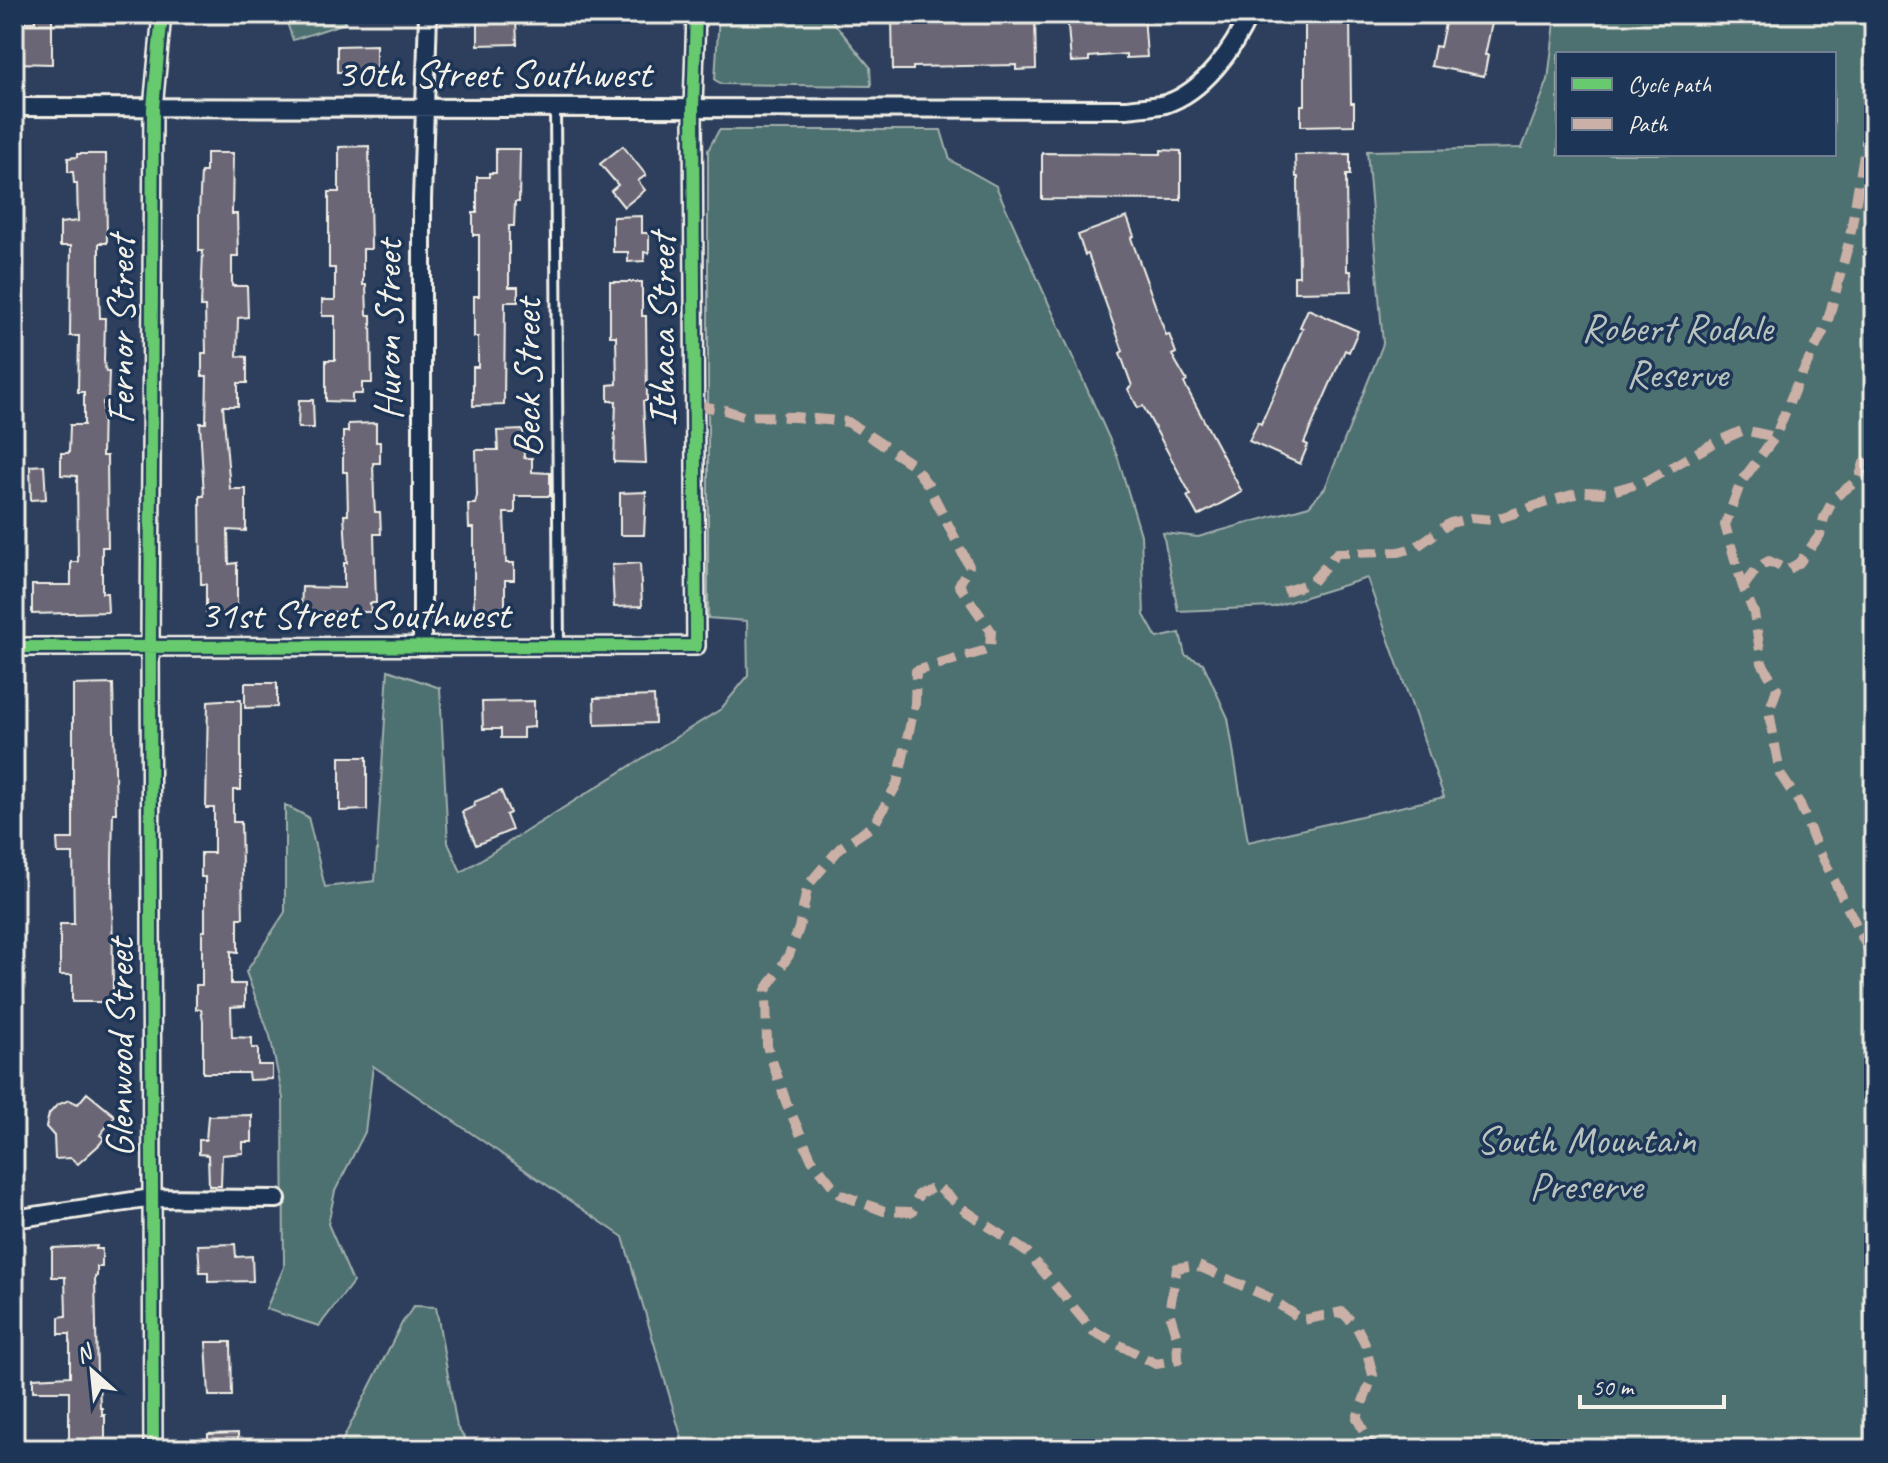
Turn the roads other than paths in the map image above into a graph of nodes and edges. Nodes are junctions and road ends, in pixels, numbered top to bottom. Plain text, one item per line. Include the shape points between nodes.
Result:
1 (162, 14) edge
2 (428, 14) edge
3 (696, 14) edge
4 (1249, 14) edge
5 (14, 107) edge
6 (153, 108) junction
7 (423, 108) junction
8 (693, 108) junction
9 (555, 109) junction
10 (696, 646) joint
11 (14, 647) edge
12 (150, 647) junction
13 (422, 647) junction
14 (559, 647) junction
15 (152, 1198) junction
16 (277, 1199) dead end
17 (14, 1219) edge
18 (153, 1449) edge

1 - 6 street, Fernor Street
2 - 7 street, Huron Street
3 - 8 street, Ithaca Street
4 - 8 street, 30th Street Southwest via 1226,57 1202,81 1165,103 1054,110
5 - 6 street, 30th Street Southwest
6 - 7 street, 30th Street Southwest
6 - 12 street, Fernor Street
7 - 9 street, 30th Street Southwest
7 - 13 street, Huron Street
8 - 9 street, 30th Street Southwest
8 - 10 street, Ithaca Street
9 - 14 lane, Beck Street
10 - 14 street, 31st Street Southwest
11 - 12 street, 31st Street Southwest
12 - 13 street, 31st Street Southwest
12 - 15 street, Glenwood Street
13 - 14 street, 31st Street Southwest
15 - 16 street
15 - 17 street
15 - 18 street, Glenwood Street

